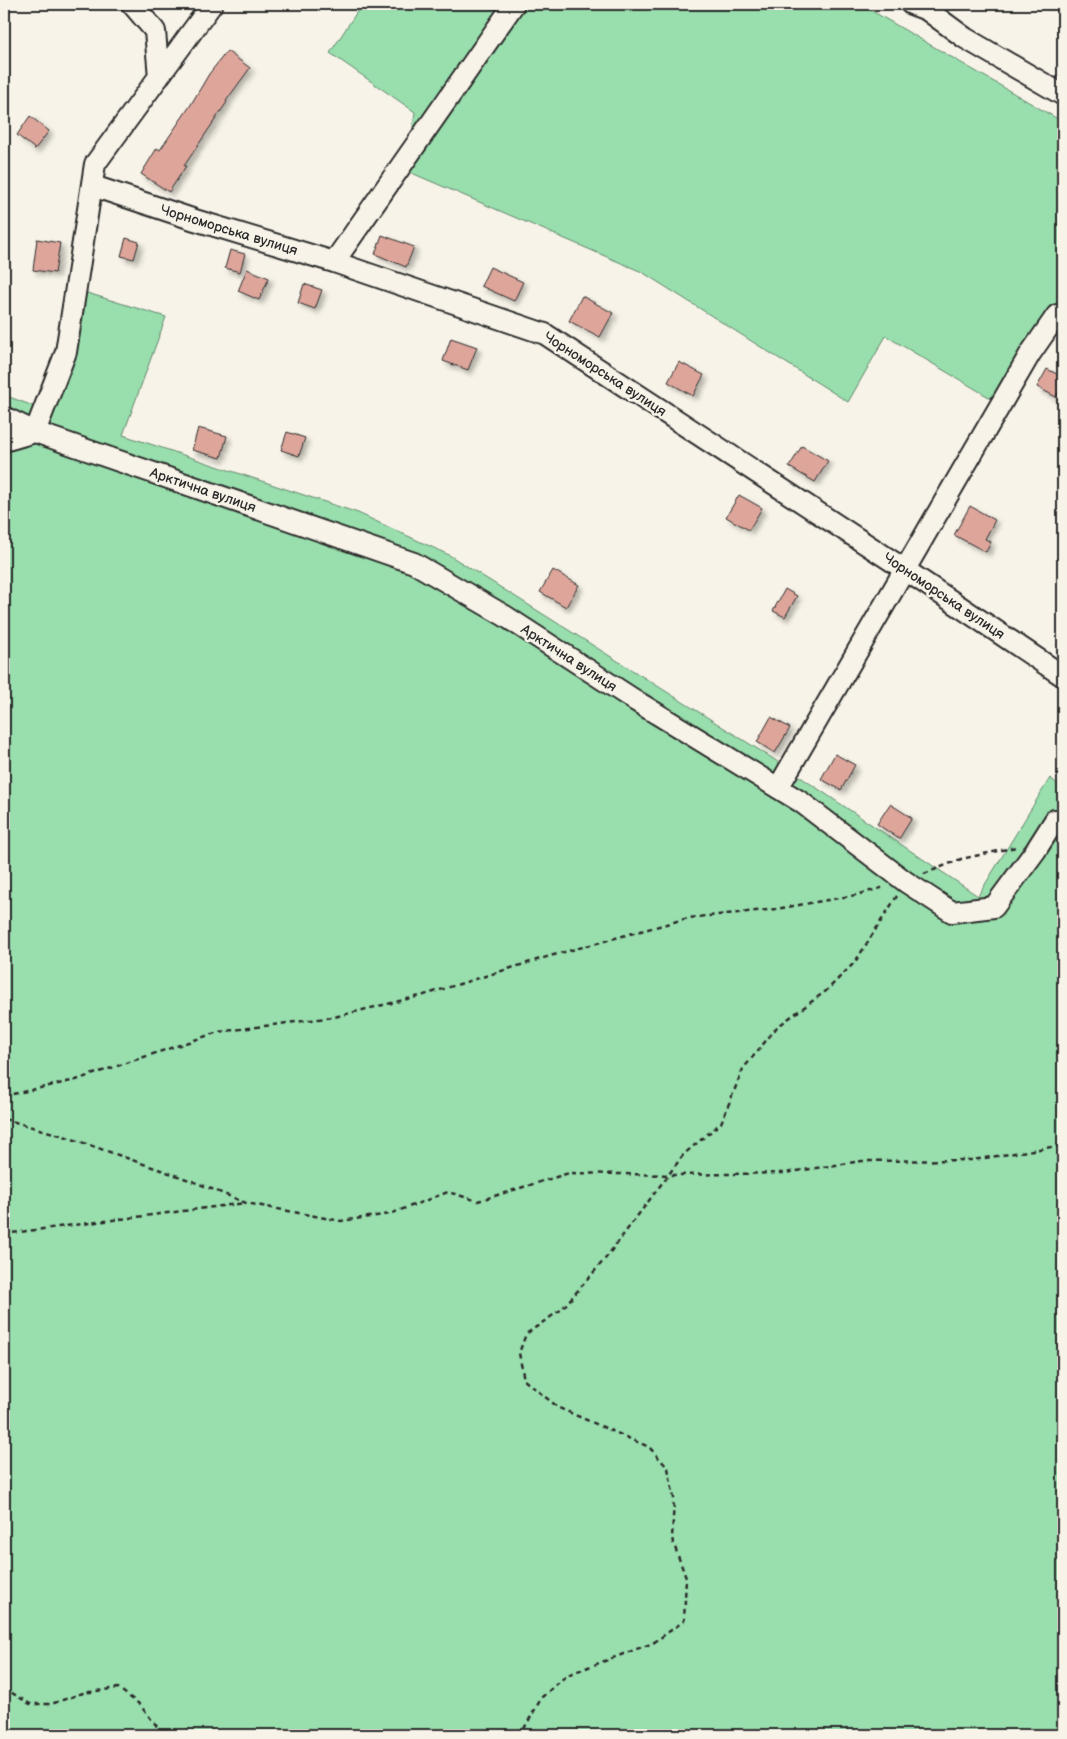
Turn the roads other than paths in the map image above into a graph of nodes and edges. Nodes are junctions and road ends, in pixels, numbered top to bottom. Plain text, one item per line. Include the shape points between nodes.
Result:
1 (132, 4) edge
2 (212, 4) edge
3 (514, 4) edge
4 (910, 4) edge
5 (158, 77) junction
6 (1063, 95) edge
7 (93, 186) junction
8 (334, 262) junction
9 (1061, 312) edge
10 (4, 417) edge
11 (35, 432) junction
12 (4, 441) edge
13 (904, 569) junction
14 (1063, 676) edge
15 (778, 788) junction
16 (1060, 815) edge

1 - 5 lane via 156,31
2 - 5 lane
3 - 8 lane
4 - 6 lane via 927,10 965,38
5 - 7 lane via 95,164
7 - 8 lane, Чорноморська вулиця
7 - 11 lane via 66,352
8 - 13 lane, Чорноморська вулиця via 545,334
9 - 13 lane via 1030,354
10 - 11 lane, Арктична вулиця
11 - 12 lane
11 - 15 lane, Арктична вулиця via 414,563
13 - 14 lane, Чорноморська вулиця
13 - 15 lane
15 - 16 lane, Арктична вулиця via 952,912 994,907

